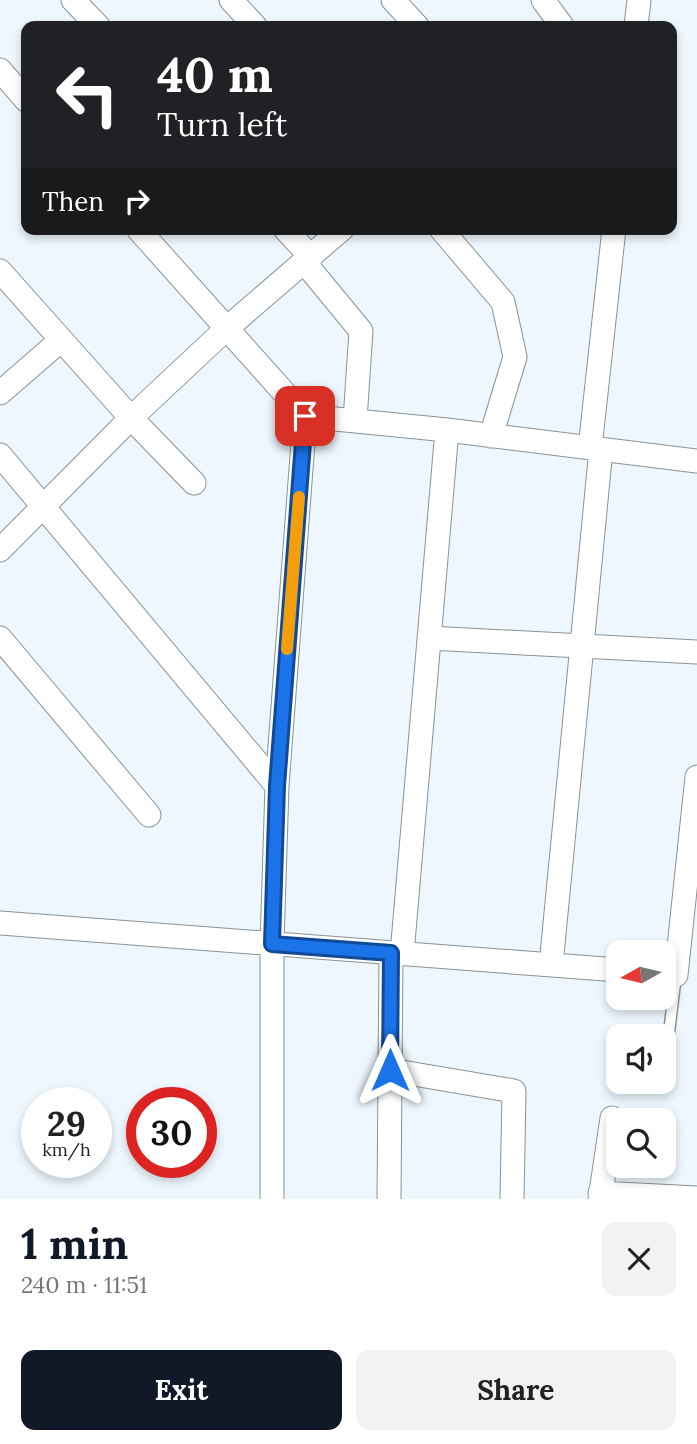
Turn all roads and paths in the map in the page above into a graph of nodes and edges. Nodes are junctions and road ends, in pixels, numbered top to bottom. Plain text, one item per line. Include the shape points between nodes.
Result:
1 (74, 0) edge
2 (231, 0) edge
3 (393, 0) edge
4 (544, 0) edge
5 (639, 0) edge
6 (93, 21) edge
7 (250, 21) edge
8 (412, 21) edge
9 (559, 21) edge
10 (637, 21) edge
11 (0, 70) edge
12 (21, 94) edge
13 (143, 235) edge
14 (289, 235) edge
15 (335, 235) edge
16 (446, 235) edge
17 (614, 235) edge
18 (308, 260) junction
19 (0, 271) edge
20 (226, 329) junction
21 (61, 340) junction
22 (0, 393) edge
23 (305, 416) junction
24 (131, 418) junction
25 (355, 420) junction
26 (447, 430) junction
27 (491, 436) junction
28 (596, 449) junction
29 (0, 455) edge
30 (697, 461) edge
31 (194, 483) dead end
32 (44, 508) junction
33 (0, 550) edge
34 (0, 638) edge
35 (429, 638) junction
36 (582, 646) junction
37 (697, 652) edge
38 (697, 777) edge
39 (277, 786) junction
40 (149, 815) dead end
41 (0, 923) edge
42 (272, 944) junction
43 (396, 953) junction
44 (551, 965) junction
45 (606, 969) edge
46 (679, 975) edge
47 (672, 1024) edge
48 (390, 1070) junction
49 (606, 1157) edge
50 (600, 1196) edge
51 (696, 1196) edge
52 (272, 1199) edge
53 (389, 1199) edge
54 (512, 1199) edge

1 - 6 street
2 - 7 street
3 - 8 street
4 - 9 street
5 - 10 street
11 - 12 street
13 - 20 street
14 - 18 street
15 - 18 street
16 - 27 street via 503,302 514,357
17 - 28 street
18 - 20 street
18 - 25 street via 361,331
19 - 21 street
20 - 23 street
20 - 24 street
21 - 22 street
21 - 24 street
23 - 25 street
23 - 39 street
24 - 31 street
24 - 32 street
25 - 26 street
26 - 27 street
26 - 35 street
27 - 28 street
28 - 30 street
28 - 36 street
29 - 32 street
32 - 33 street
32 - 39 street
34 - 40 street
35 - 36 street
35 - 43 street
36 - 37 street
36 - 44 street
38 - 46 street
39 - 42 street
41 - 42 street
42 - 43 street
42 - 52 street
43 - 44 street
43 - 48 street
44 - 45 street
46 - 47 lane
48 - 53 street
48 - 54 street via 514,1091
49 - 50 street
50 - 51 street

